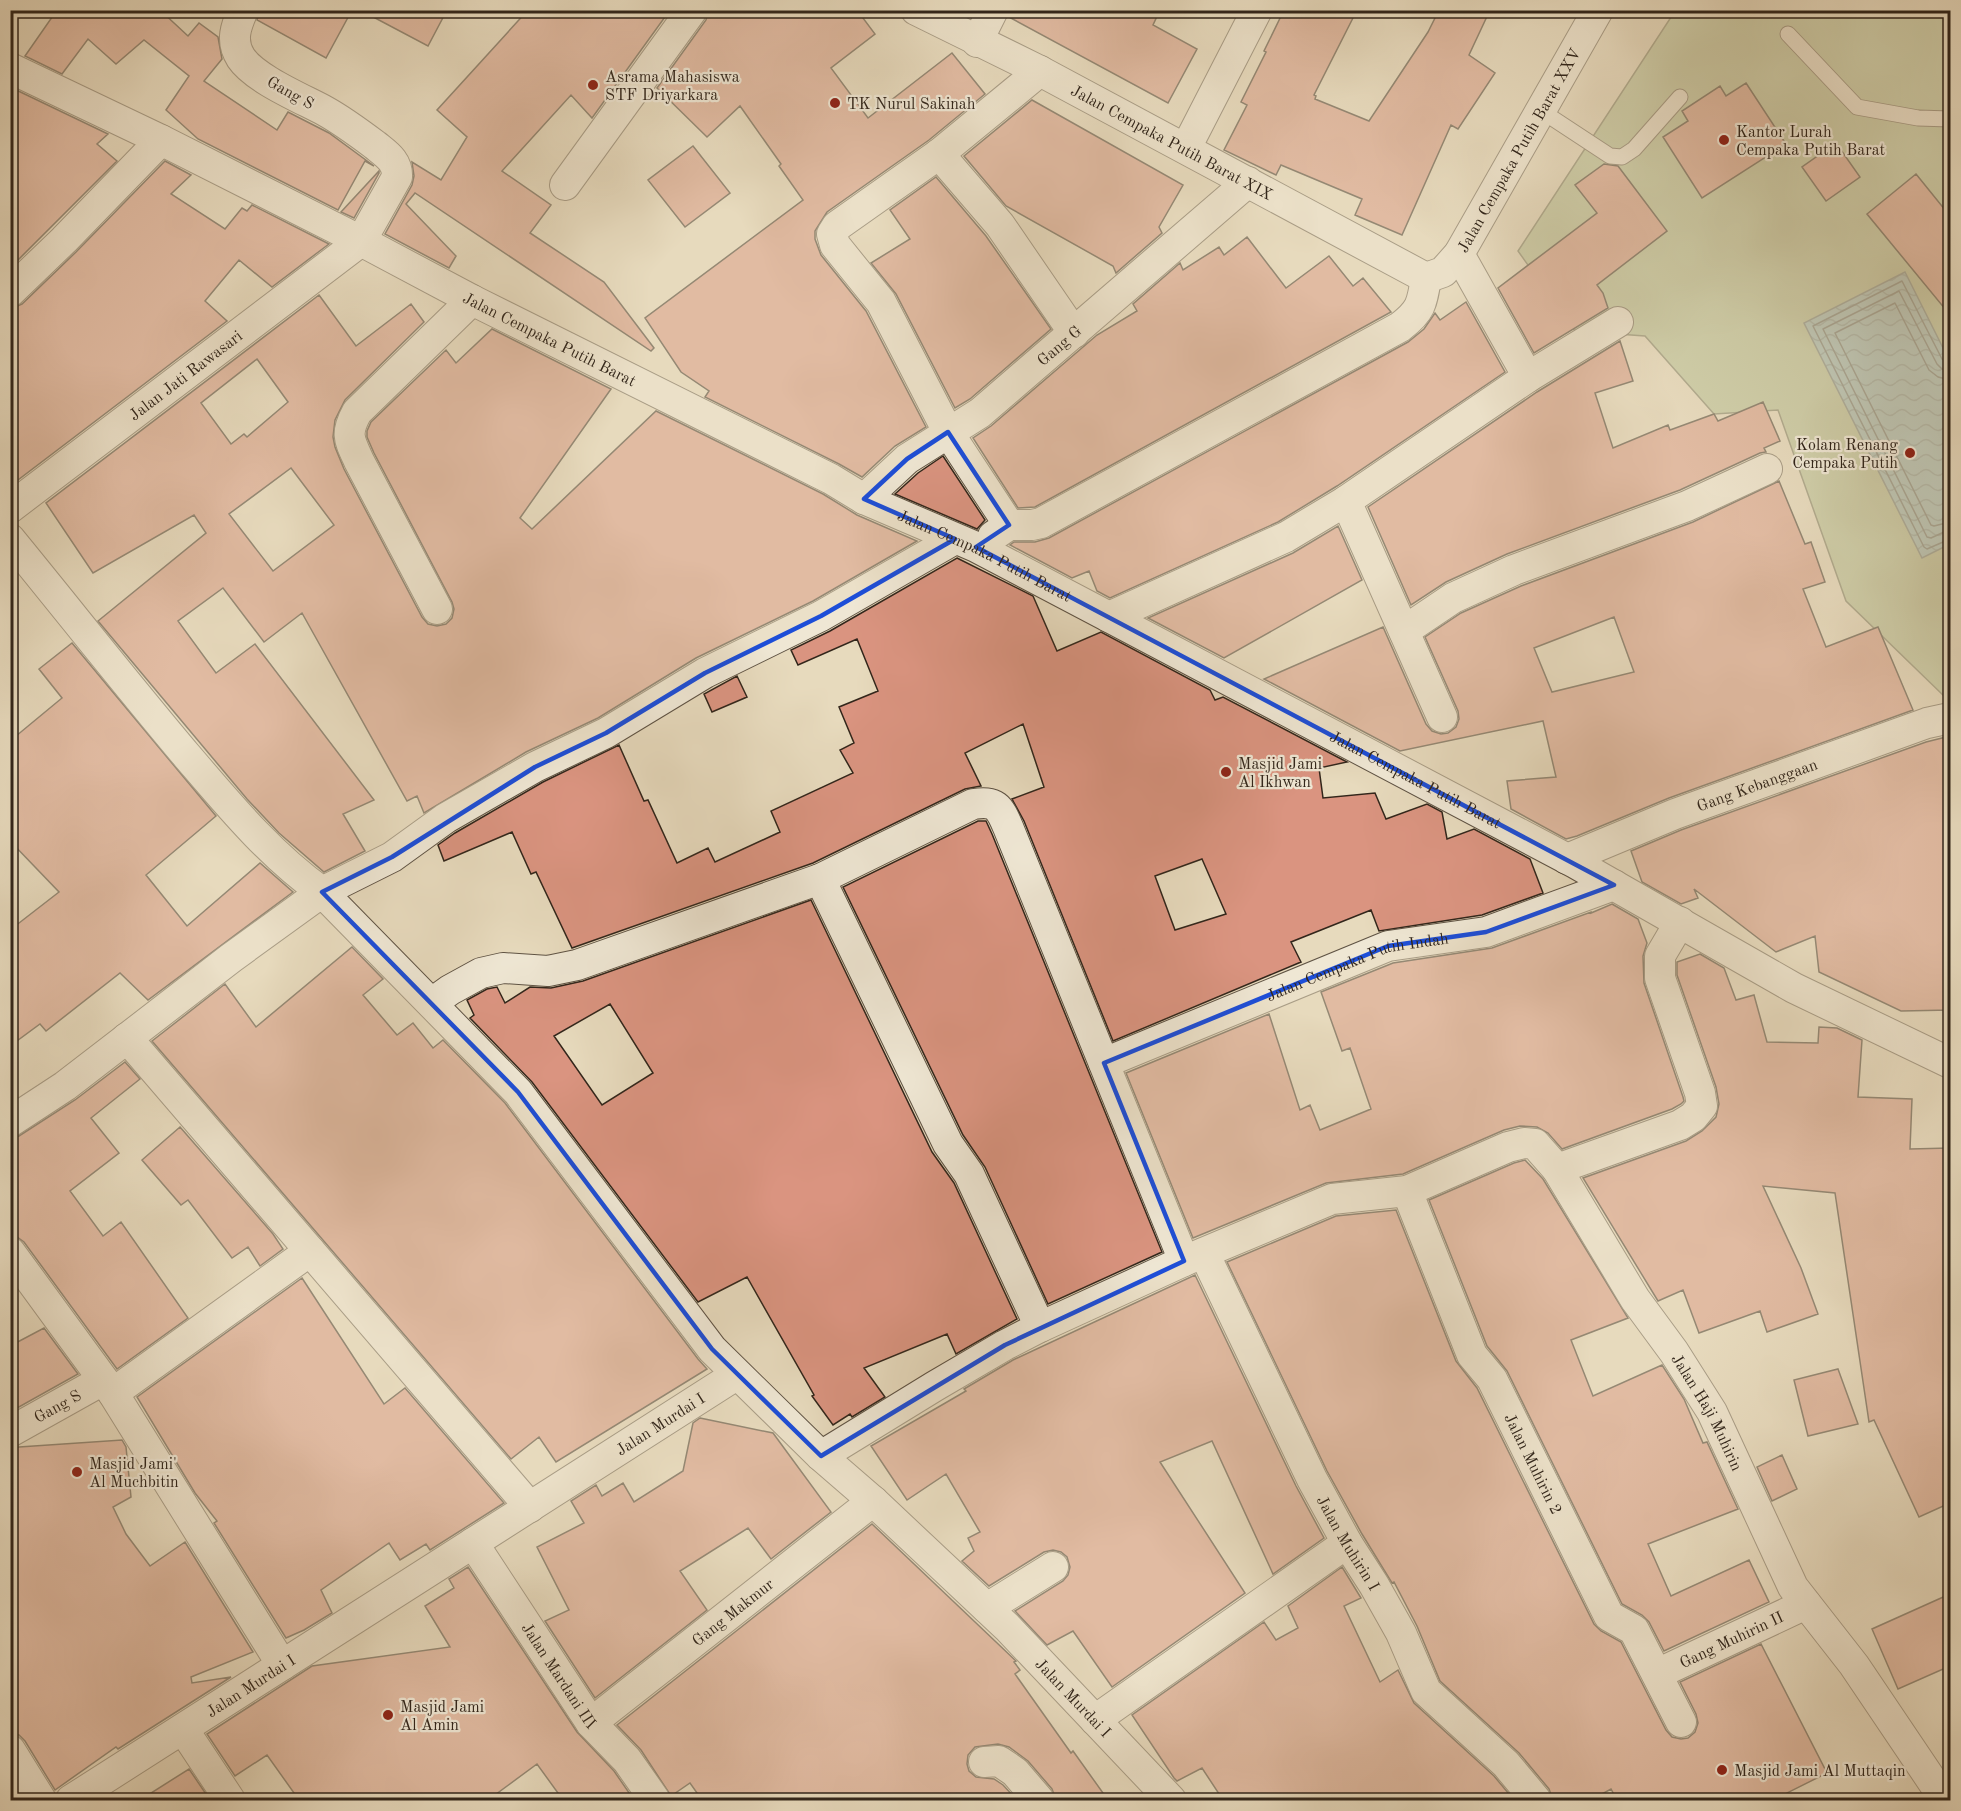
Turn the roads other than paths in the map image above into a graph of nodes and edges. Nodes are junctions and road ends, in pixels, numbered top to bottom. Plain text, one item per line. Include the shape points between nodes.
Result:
1 (243, 10) edge
2 (692, 10) edge
3 (916, 10) edge
4 (993, 10) edge
5 (1257, 10) edge
6 (1598, 10) edge
7 (1788, 34) dead end
8 (977, 42) junction
9 (10, 68) edge
10 (1040, 71) junction
11 (1680, 97) dead end
12 (1540, 111) junction
13 (1950, 119) edge
14 (161, 140) junction
15 (1186, 148) junction
16 (939, 154) junction
17 (1248, 182) junction
18 (565, 185) dead end
19 (361, 241) junction
20 (1459, 254) junction
21 (1426, 278) junction
22 (10, 292) edge
23 (472, 300) junction
24 (1618, 322) dead end
25 (1074, 333) junction
26 (1528, 377) junction
27 (948, 432) junction
28 (1767, 469) dead end
29 (864, 500) junction
30 (1346, 501) junction
31 (10, 508) edge
32 (1009, 525) junction
33 (10, 539) edge
34 (965, 543) junction
35 (437, 609) dead end
36 (1109, 617) junction
37 (1404, 631) junction
38 (1442, 717) dead end
39 (1950, 718) edge
40 (1567, 859) junction
41 (820, 879) junction
42 (1614, 885) junction
43 (322, 892) junction
44 (1680, 922) junction
45 (432, 1003) junction
46 (127, 1038) junction
47 (1104, 1063) junction
48 (1950, 1063) edge
49 (10, 1122) edge
50 (1557, 1169) junction
51 (1407, 1191) junction
52 (310, 1251) junction
53 (10, 1252) edge
54 (1194, 1257) junction
55 (1040, 1327) junction
56 (736, 1375) junction
57 (108, 1387) junction
58 (10, 1432) edge
59 (821, 1456) junction
60 (873, 1501) junction
61 (530, 1507) junction
62 (473, 1543) junction
63 (1347, 1543) junction
64 (1053, 1567) dead end
65 (1806, 1604) junction
66 (987, 1608) junction
67 (282, 1665) junction
68 (1657, 1674) junction
69 (1095, 1720) junction
70 (1681, 1722) dead end
71 (591, 1723) junction
72 (183, 1729) junction
73 (10, 1750) edge
74 (984, 1762) dead end
75 (41, 1800) edge
76 (71, 1800) edge
77 (230, 1800) edge
78 (655, 1800) edge
79 (1039, 1800) edge
80 (1171, 1800) edge
81 (1536, 1800) edge
82 (1945, 1800) edge

1 - 19 street, Gang S via 234,28 235,42 241,57 256,73 329,113 395,164 397,177
2 - 18 street
3 - 8 street, Jalan Cempaka Putih Barat XIX
4 - 8 street
5 - 15 street
6 - 12 street, Jalan Cempaka Putih Barat XXV
7 - 13 lane via 1857,107 1918,118
8 - 10 street, Jalan Cempaka Putih Barat XIX
9 - 14 street, Jalan Cempaka Putih Barat
10 - 15 street, Jalan Cempaka Putih Barat XIX
10 - 16 street
11 - 12 lane via 1634,149 1622,157 1610,156
12 - 20 street, Jalan Cempaka Putih Barat XXV
14 - 19 street, Jalan Cempaka Putih Barat
14 - 22 street
15 - 17 street, Jalan Cempaka Putih Barat XIX
16 - 25 street via 1000,225
16 - 27 street via 837,226 832,234 835,245 881,302
17 - 21 street, Jalan Cempaka Putih Barat XIX
17 - 25 street, Gang G
19 - 23 street, Jalan Cempaka Putih Barat
19 - 31 street, Jalan Jati Rawasari
20 - 21 street, Jalan Cempaka Putih Barat XXV via 1443,272
20 - 26 street
21 - 32 street via 1421,305 1400,327 1041,523
23 - 29 street, Jalan Cempaka Putih Barat via 831,479
23 - 35 street via 357,412 349,427 359,461
24 - 26 street
25 - 27 street, Gang G via 980,413
26 - 30 street
27 - 29 street, Gang G via 907,459
27 - 32 street
28 - 37 street via 1687,506 1514,570 1453,598
29 - 34 street, Jalan Cempaka Putih Barat
30 - 36 street via 1286,537
30 - 37 street
32 - 34 street
33 - 43 street via 243,821 298,875
34 - 36 street, Jalan Cempaka Putih Barat
34 - 43 street via 705,673 606,733 535,767 446,818 392,857
36 - 40 street, Jalan Cempaka Putih Barat
37 - 38 street
39 - 40 street, Gang Kebanggaan via 1675,814
40 - 42 street, Jalan Cempaka Putih Barat
41 - 45 street via 577,965 548,971 503,968 481,973
41 - 47 street, Jalan Muhirin I via 973,804 994,805 1001,812
41 - 55 street via 948,1144 969,1174
42 - 44 street, Jalan Cempaka Putih Barat
42 - 47 street, Jalan Cempaka Putih Indah via 1486,932 1388,946
43 - 45 street
43 - 46 street
44 - 48 street, Jalan Cempaka Putih Barat via 1794,988
44 - 50 street via 1660,956 1660,978 1702,1106 1680,1125
45 - 56 street via 518,1092 712,1349
46 - 49 street
46 - 52 street
47 - 54 street, Jalan Muhirin I
50 - 51 street, Jalan Haji Muhirin via 1535,1144 1524,1143
50 - 65 street, Jalan Haji Muhirin via 1635,1299 1712,1412 1793,1587
51 - 54 street, Jalan Haji Muhirin via 1332,1199
51 - 68 street, Jalan Muhirin 2 via 1472,1355 1492,1379 1609,1616 1634,1630
52 - 57 street, Gang S
52 - 61 street
53 - 57 street
54 - 55 street, Jalan Haji Muhirin
54 - 63 street, Jalan Muhirin I
55 - 59 street, Jalan Haji Muhirin
56 - 59 street, Jalan Murdai I
56 - 61 street, Jalan Murdai I
57 - 58 street, Gang S
57 - 67 street
59 - 60 street, Jalan Murdai I
60 - 66 street, Jalan Murdai I
60 - 71 street, Gang Makmur
61 - 62 street, Jalan Murdai I
62 - 67 street, Jalan Murdai I
62 - 71 street, Jalan Mardani III
63 - 69 street
63 - 81 street, Jalan Muhirin I via 1401,1633 1426,1691 1506,1764
64 - 66 street
65 - 68 street, Gang Muhirin II
65 - 82 street, Jalan Haji Muhirin via 1854,1665
66 - 69 street, Jalan Murdai I
67 - 72 street, Jalan Murdai I
68 - 70 street, Jalan Muhirin 2
69 - 80 street, Jalan Murdai I
71 - 78 street, Jalan Mardani III via 627,1760
72 - 76 street, Jalan Murdai I
72 - 77 street
73 - 75 street
74 - 79 street via 999,1761 1015,1772

